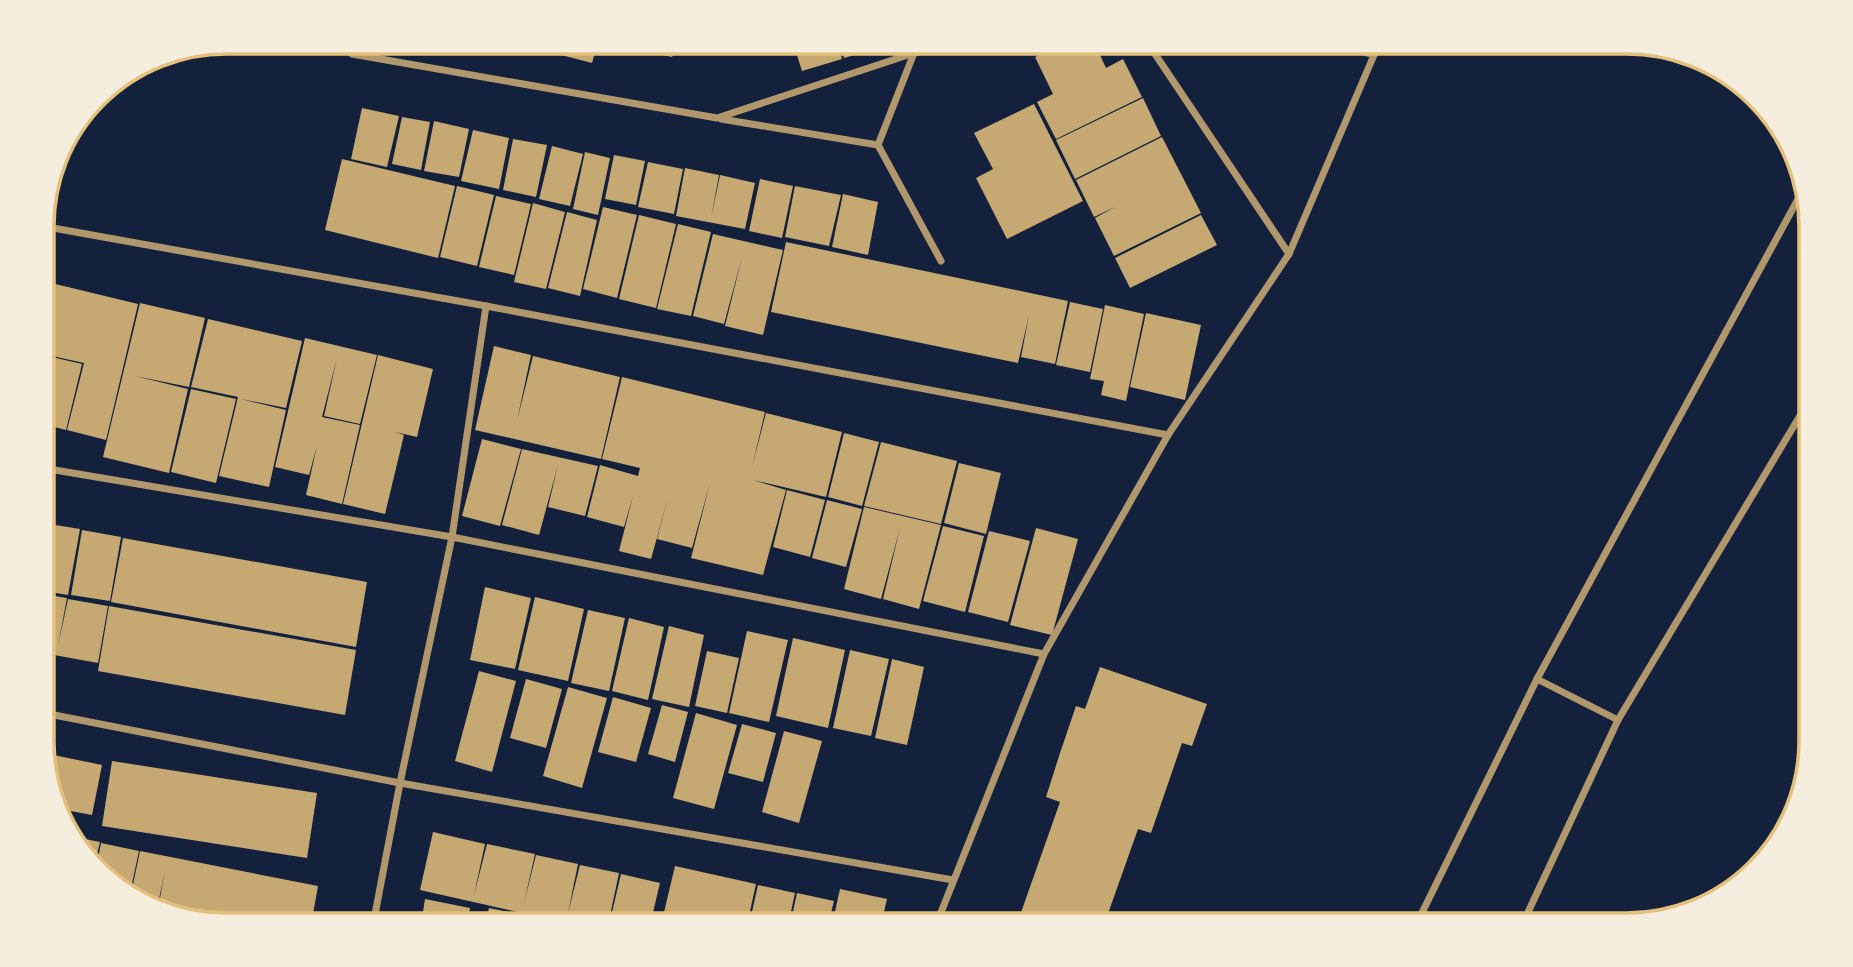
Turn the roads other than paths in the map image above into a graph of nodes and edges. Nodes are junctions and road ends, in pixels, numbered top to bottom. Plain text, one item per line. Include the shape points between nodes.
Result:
1 (352, 54) edge
2 (911, 54) edge
3 (914, 54) edge
4 (1155, 54) edge
5 (1371, 54) edge
6 (1374, 55) joint
7 (717, 118) junction
8 (878, 145) junction
9 (1797, 202) edge
10 (55, 228) edge
11 (1289, 254) junction
12 (941, 261) dead end
13 (486, 306) junction
14 (1799, 418) edge
15 (1168, 435) junction
16 (55, 470) edge
17 (452, 537) junction
18 (1044, 654) junction
19 (1537, 679) junction
20 (54, 715) edge
21 (1618, 720) junction
22 (400, 783) junction
23 (953, 880) junction
24 (941, 912) edge
25 (1422, 912) edge
26 (1528, 912) edge
27 (375, 913) edge

1 - 7 street
2 - 7 street
3 - 8 street
4 - 11 street
5 - 6 street
6 - 11 street
7 - 8 street
8 - 12 street
9 - 19 street
10 - 13 street
11 - 15 street
13 - 15 street
13 - 17 street
14 - 21 street
15 - 18 street
16 - 17 street
17 - 18 street
17 - 22 street
18 - 23 street
19 - 21 street
19 - 25 street
20 - 22 street
21 - 26 street
22 - 23 street
22 - 27 street
23 - 24 street

